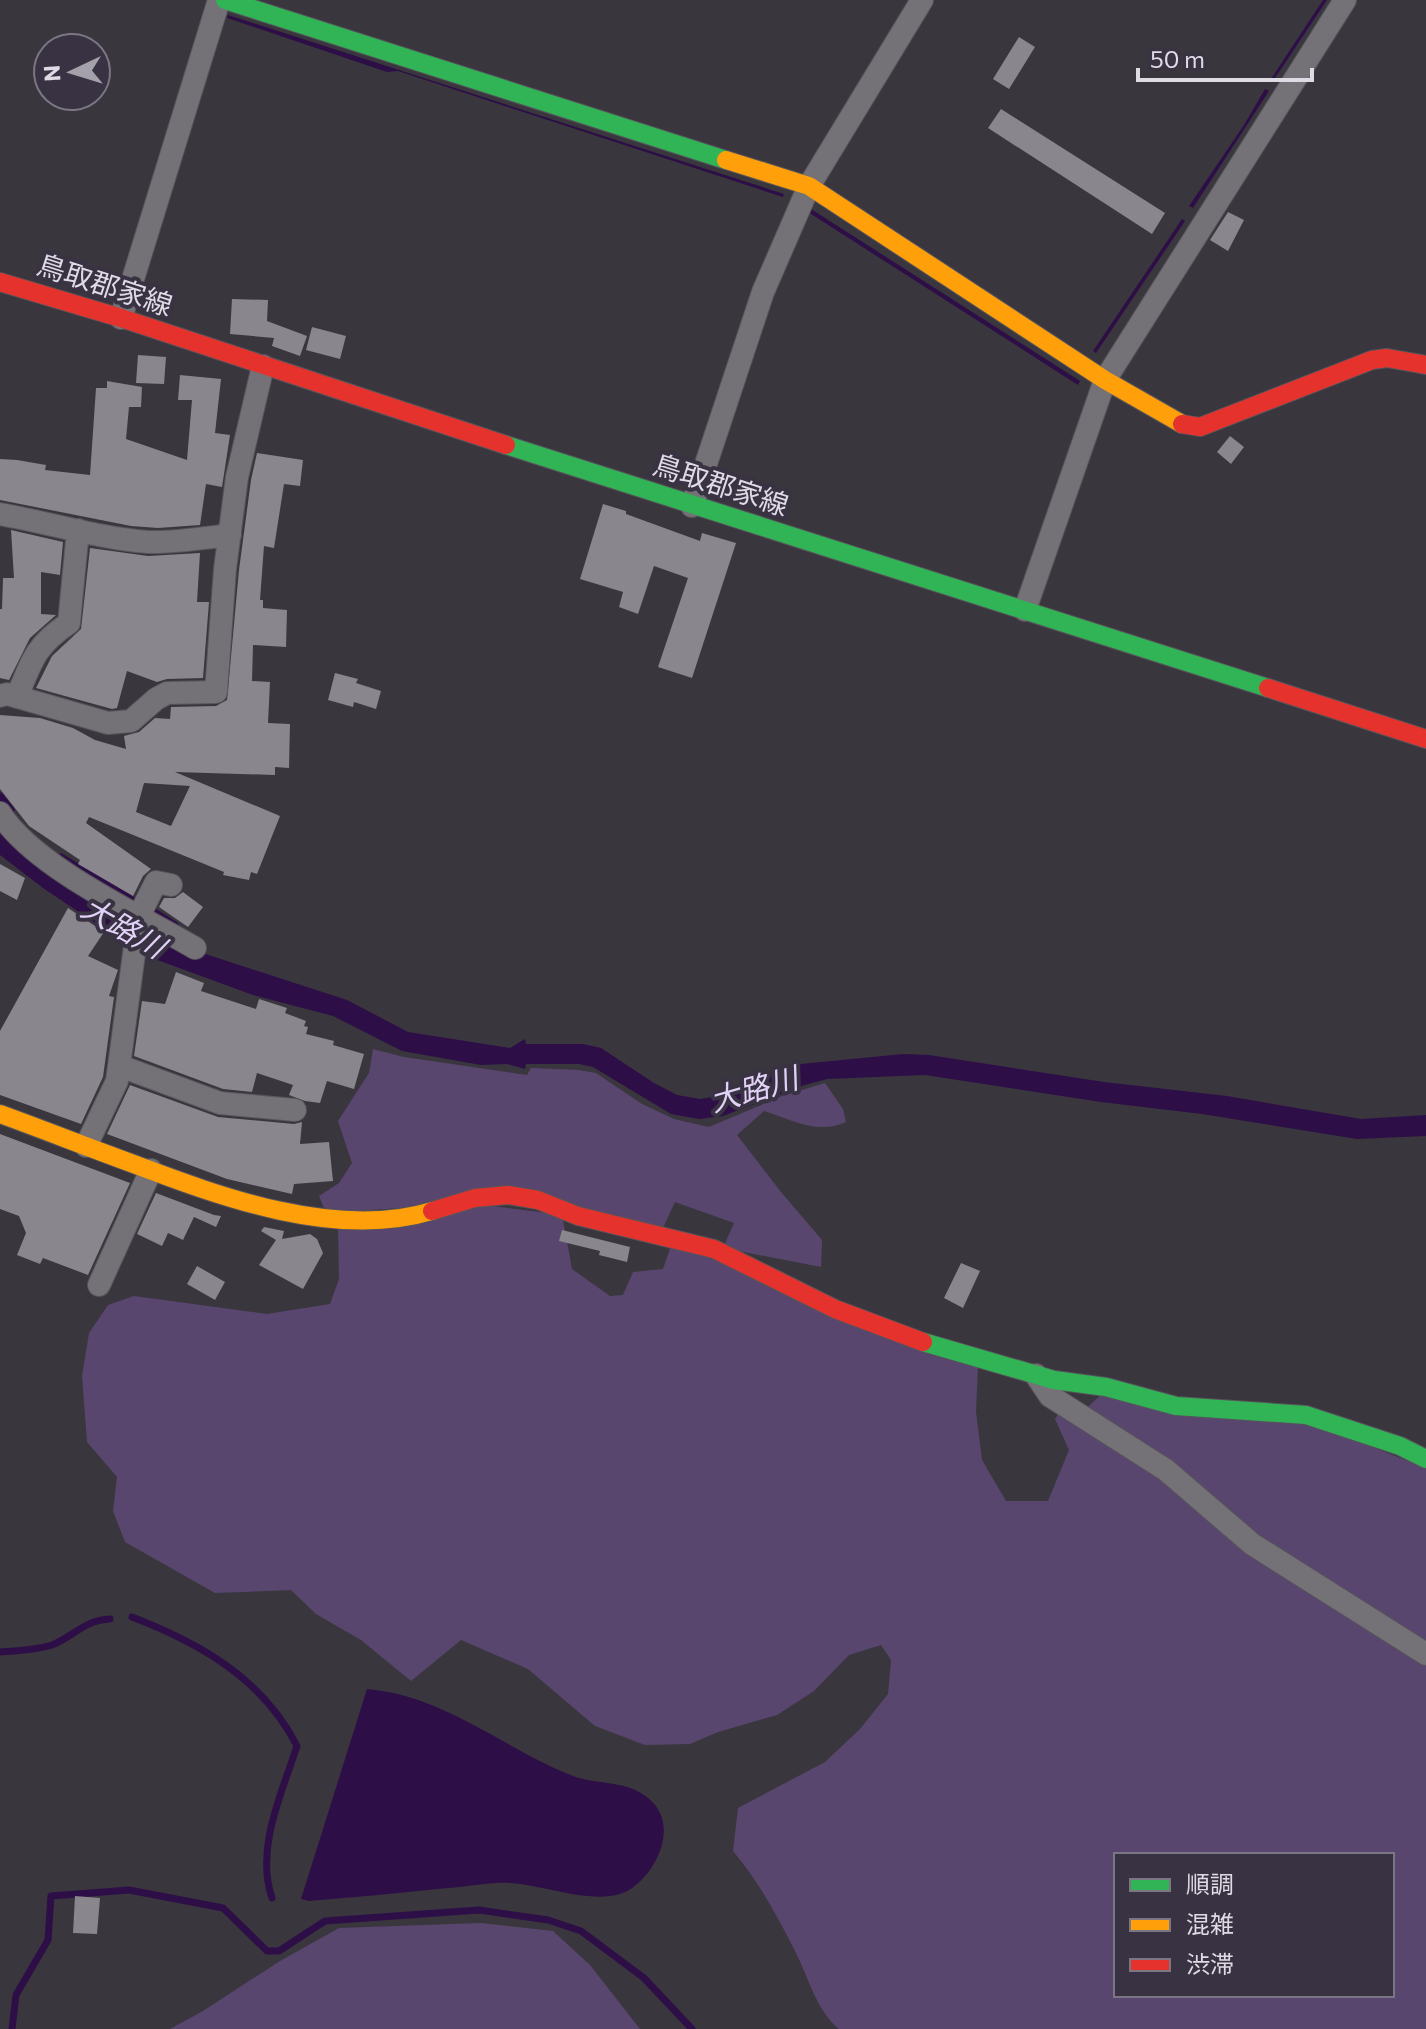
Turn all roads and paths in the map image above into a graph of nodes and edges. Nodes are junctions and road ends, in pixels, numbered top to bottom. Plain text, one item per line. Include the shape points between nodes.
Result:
1 (222, 0) edge
2 (922, 0) edge
3 (1345, 0) edge
4 (809, 186) junction
5 (0, 282) edge
6 (121, 318) junction
7 (1426, 365) edge
8 (263, 366) junction
9 (1105, 380) junction
10 (692, 506) junction
11 (0, 514) edge
12 (78, 530) junction
13 (230, 535) junction
14 (1025, 610) junction
15 (8, 696) edge
16 (1426, 739) edge
17 (0, 813) edge
18 (171, 885) dead end
19 (139, 916) junction
20 (195, 948) dead end
21 (120, 1066) junction
22 (295, 1110) dead end
23 (0, 1114) edge
24 (86, 1146) junction
25 (151, 1170) junction
26 (99, 1285) dead end
27 (1036, 1375) junction
28 (1426, 1459) edge
29 (1426, 1654) edge

1 - 4 street
1 - 6 street
2 - 4 street
3 - 9 street
4 - 9 street
4 - 10 street via 763,292
5 - 6 street, 鳥取郡家線
6 - 8 street, 鳥取郡家線
7 - 9 street via 1372,360 1200,427 1178,423
8 - 10 street, 鳥取郡家線
8 - 13 street via 237,477
9 - 14 street
10 - 14 street, 鳥取郡家線
11 - 12 street
12 - 13 street via 150,542
12 - 15 street via 69,623 34,654
13 - 15 street via 216,692 167,693 131,721 108,723
14 - 16 street, 鳥取郡家線
17 - 19 street via 83,885
18 - 19 street via 156,882
19 - 20 street
19 - 21 street
21 - 22 street via 220,1103
21 - 24 street
23 - 24 street
24 - 25 street
25 - 26 street
25 - 27 street via 221,1197 334,1218 376,1221 508,1195 538,1200 578,1216 714,1249 897,1334
27 - 28 street via 1176,1406 1306,1415
27 - 29 street via 1050,1396 1166,1470 1252,1544

